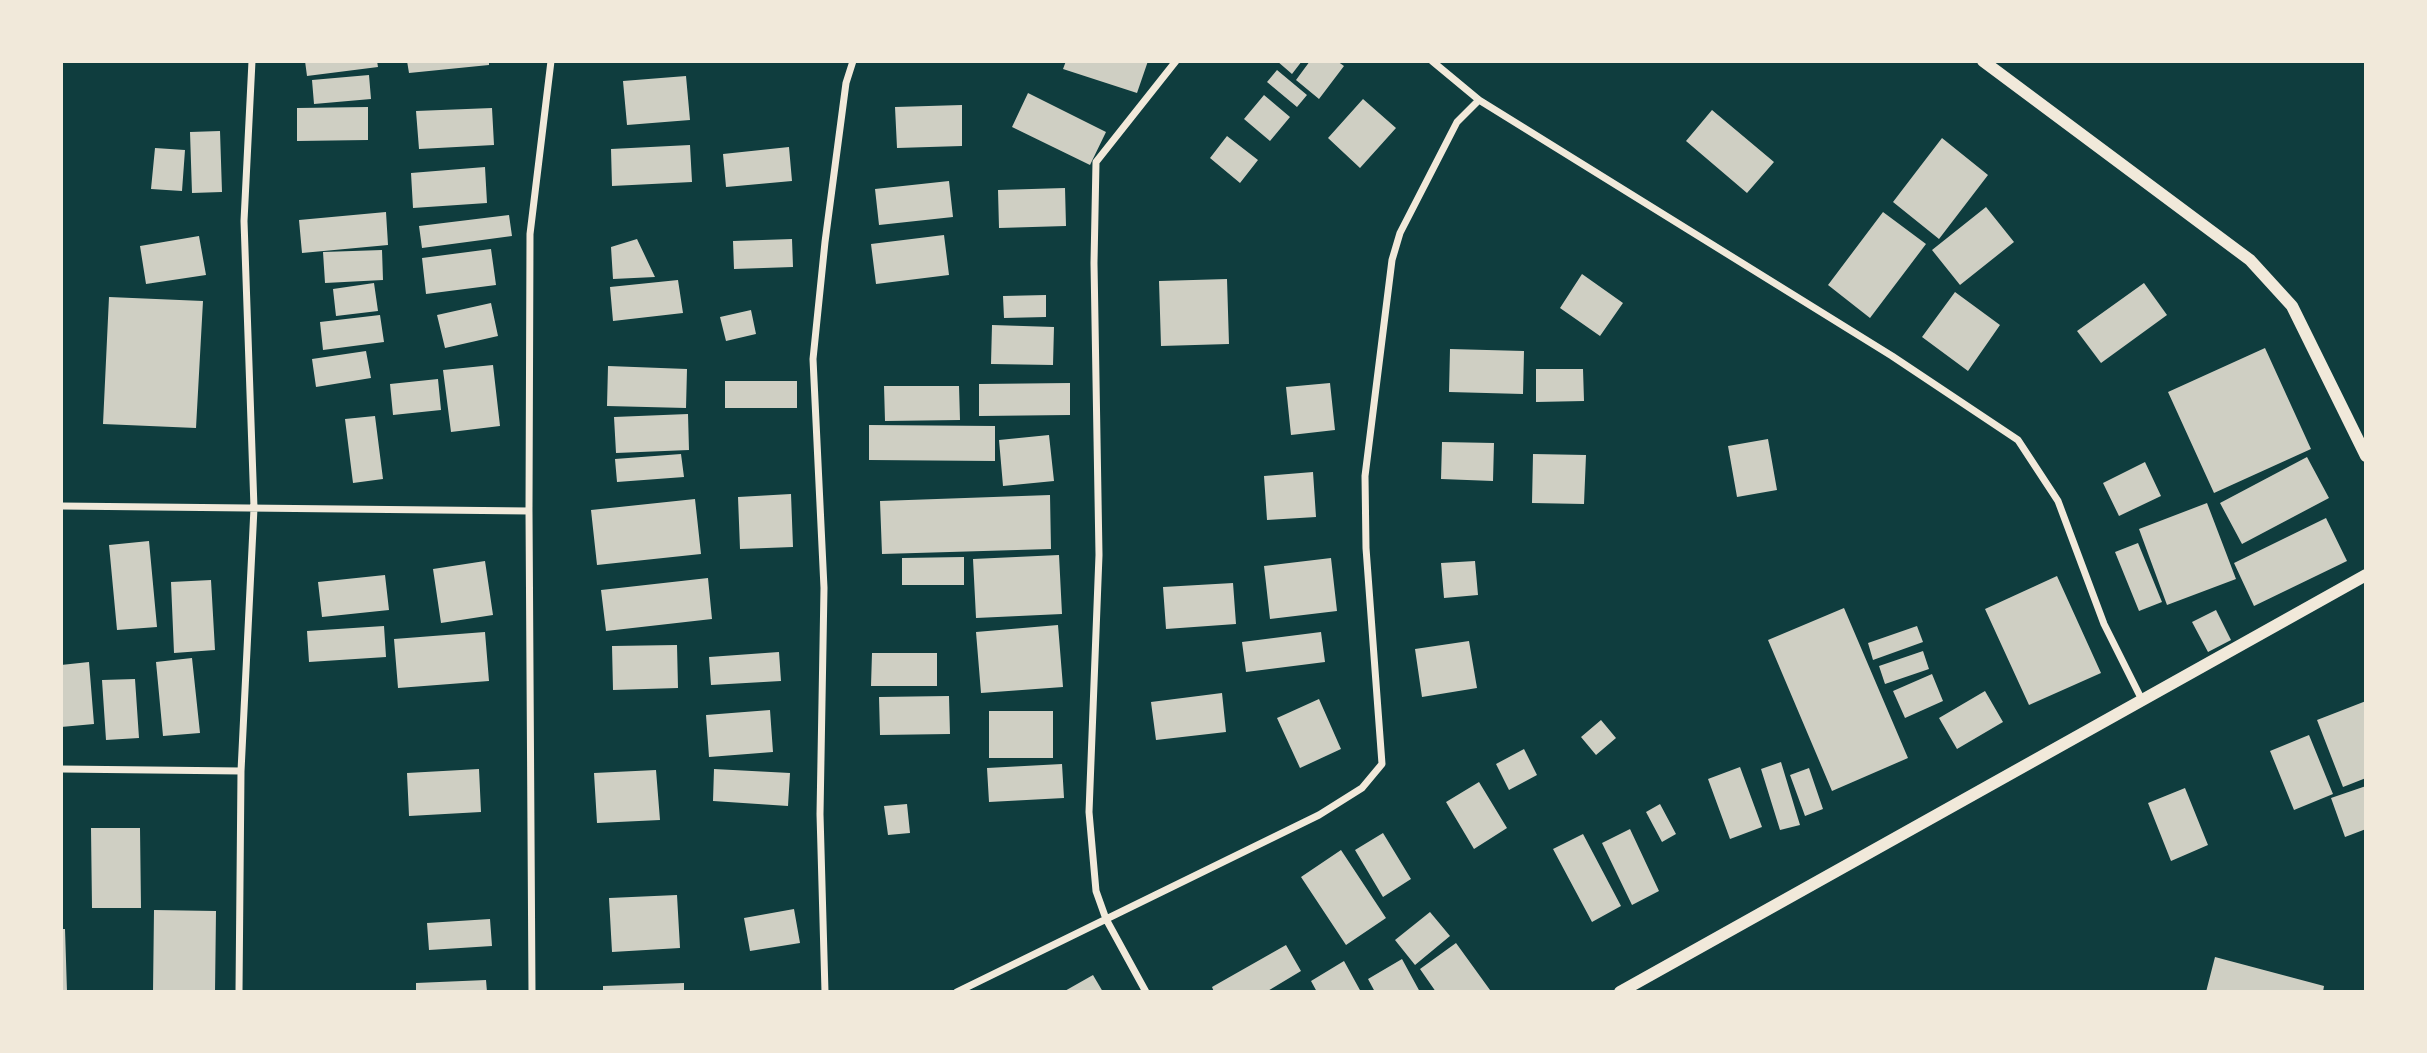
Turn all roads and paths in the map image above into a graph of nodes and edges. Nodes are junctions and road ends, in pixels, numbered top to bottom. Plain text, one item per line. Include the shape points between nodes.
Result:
1 (251, 61) edge
2 (551, 61) edge
3 (853, 61) edge
4 (1176, 61) edge
5 (1432, 61) edge
6 (1983, 61) edge
7 (1479, 100) junction
8 (2366, 456) edge
9 (61, 506) edge
10 (254, 508) junction
11 (529, 512) junction
12 (2366, 575) edge
13 (2142, 700) junction
14 (61, 769) edge
15 (241, 771) junction
16 (1106, 919) junction
17 (239, 992) edge
18 (532, 992) edge
19 (825, 992) edge
20 (957, 992) edge
21 (1146, 992) edge
22 (1620, 992) edge

1 - 10 street via 244,221
2 - 11 street via 530,234
3 - 19 street via 826,229 813,359 824,588 820,814
4 - 16 street via 1096,162 1099,555 1089,812 1096,891
5 - 7 street
6 - 8 street via 2250,260 2292,306
7 - 13 street via 1892,355 2018,440 2058,501 2104,624
7 - 16 street via 1457,122 1400,233 1392,260 1365,476 1382,764 1362,788 1319,815
9 - 10 street
10 - 11 street
10 - 15 street
11 - 18 street
12 - 13 street
13 - 22 street
14 - 15 street
15 - 17 street
16 - 20 street
16 - 21 street

